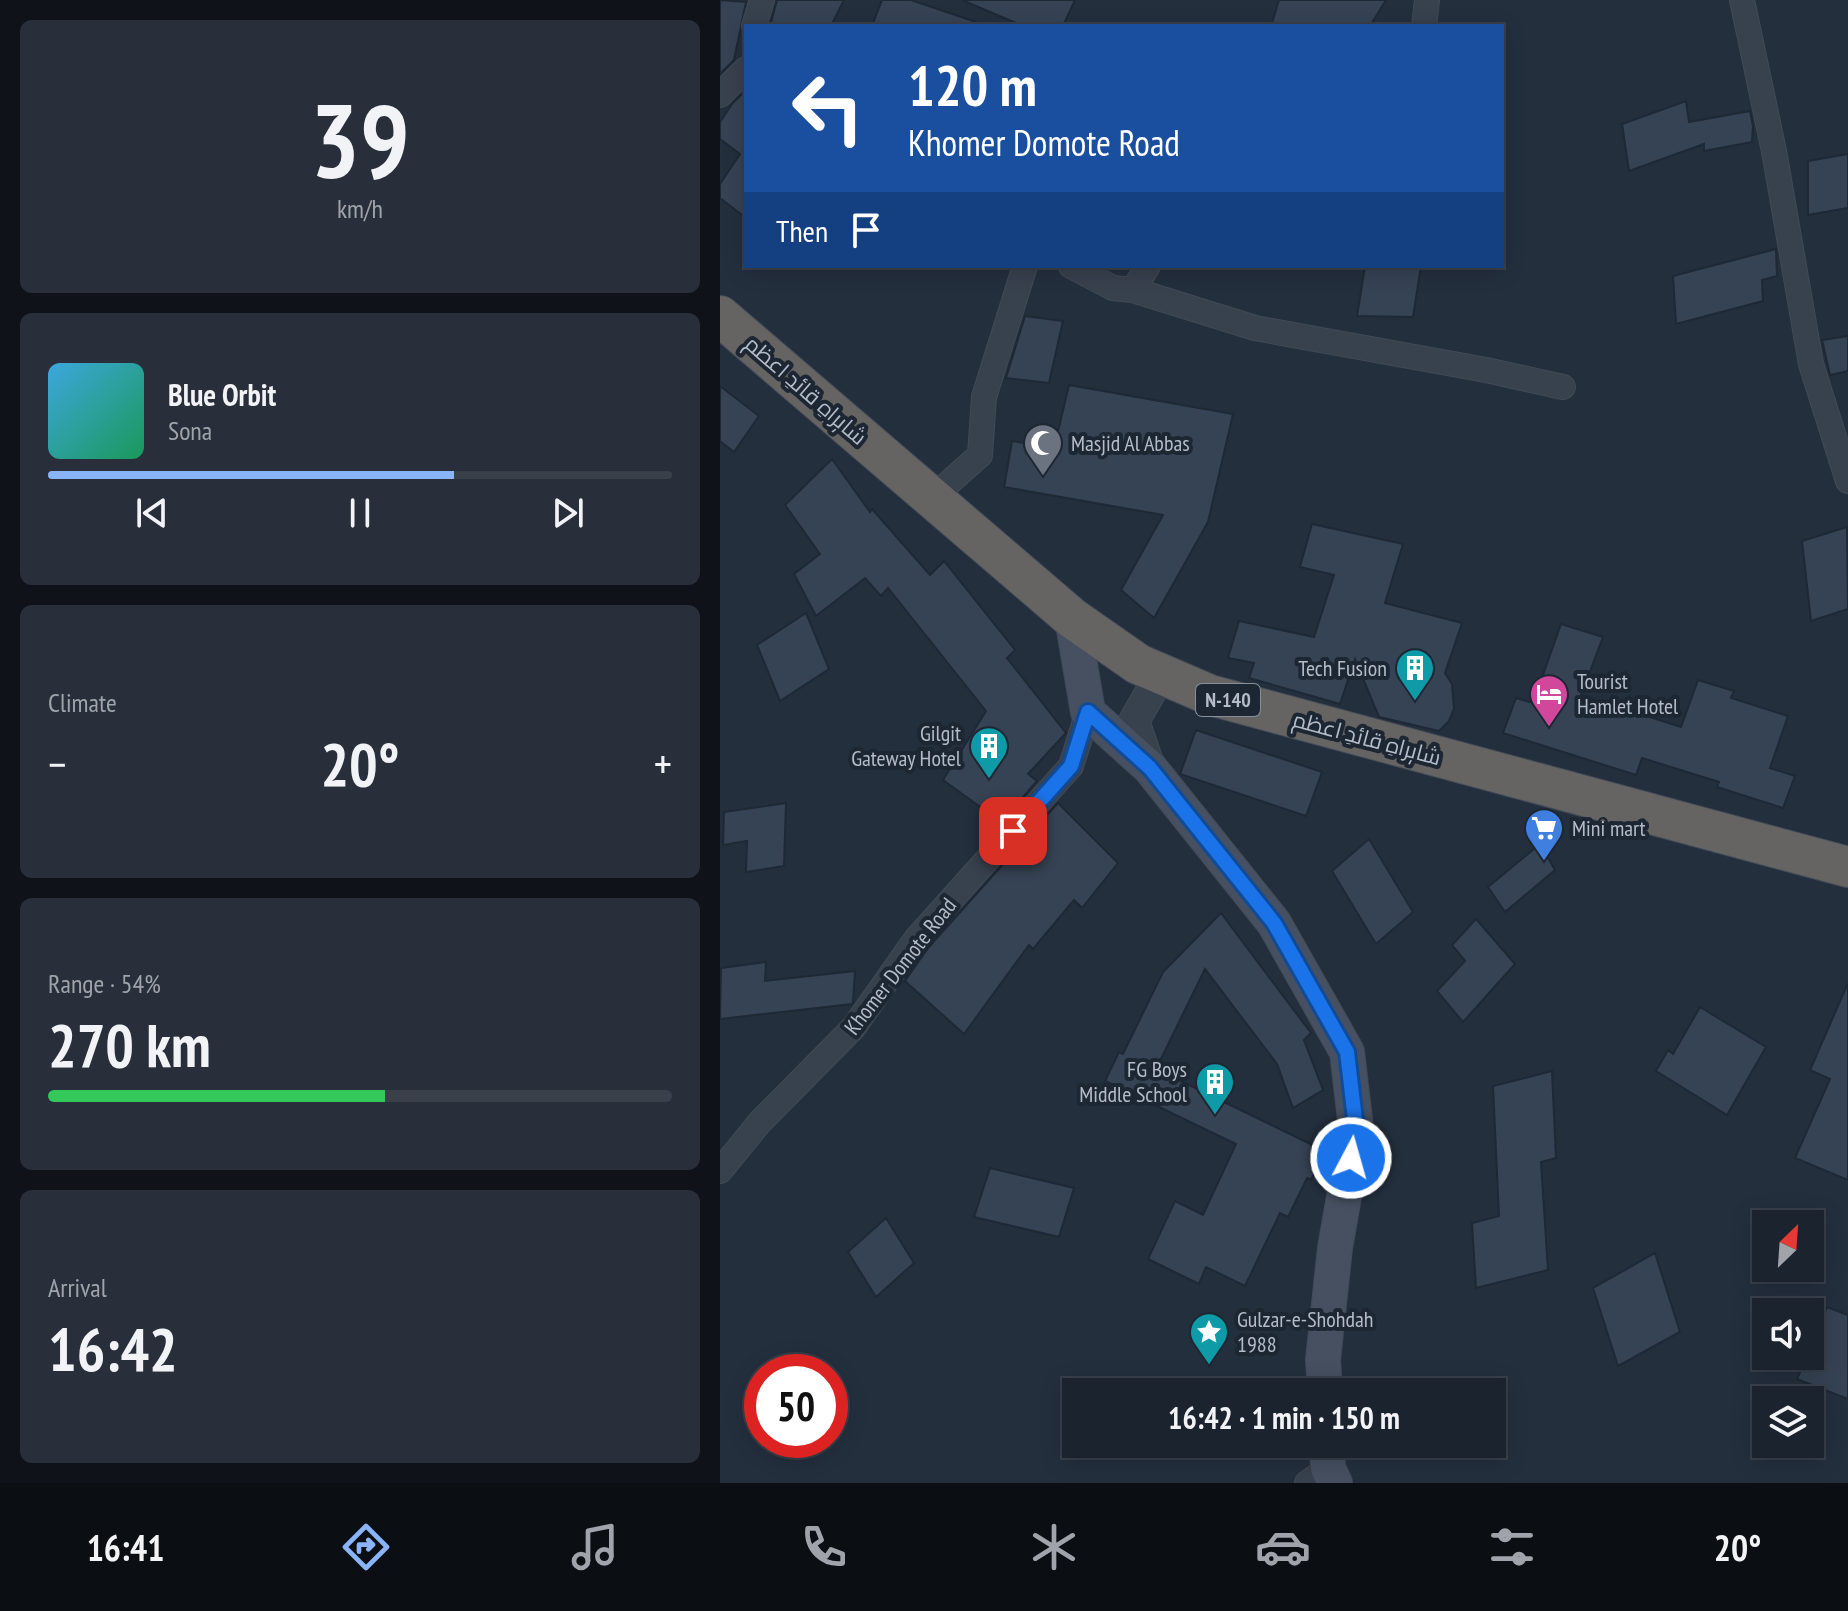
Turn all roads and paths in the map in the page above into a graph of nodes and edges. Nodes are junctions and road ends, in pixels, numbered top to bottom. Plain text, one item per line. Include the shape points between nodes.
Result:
1 (762, 0) edge
2 (1427, 0) edge
3 (1742, 0) edge
4 (755, 24) edge
5 (1424, 24) edge
6 (744, 71) edge
7 (720, 95) edge
8 (1024, 268) edge
9 (1075, 268) edge
10 (1147, 268) edge
11 (1133, 290) junction
12 (720, 316) edge
13 (1563, 387) dead end
14 (1848, 481) edge
15 (932, 498) junction
16 (1072, 618) junction
17 (1161, 674) junction
18 (1088, 712) junction
19 (1150, 768) junction
20 (1848, 867) edge
21 (720, 1171) edge
22 (1324, 1378) edge

1 - 4 street
2 - 5 street
3 - 14 street via 1811,364
6 - 7 street
8 - 15 street via 984,397 980,455
9 - 11 street via 1113,288
10 - 11 street
11 - 13 street via 1255,328
12 - 15 highway, شاہراہِ قائدِ اعظم / N-140
15 - 16 highway, شاہراہِ قائدِ اعظم / N-140
16 - 17 highway, شاہراہِ قائدِ اعظم / N-140
16 - 18 main road
17 - 19 street via 1134,721
17 - 20 highway, شاہراہِ قائدِ اعظم / N-140 via 1210,695
18 - 19 main road
18 - 21 street, Khomer Domote Road via 1071,766 916,939 854,1027 760,1122
19 - 22 main road via 1274,923 1347,1052 1356,1128 1335,1248

